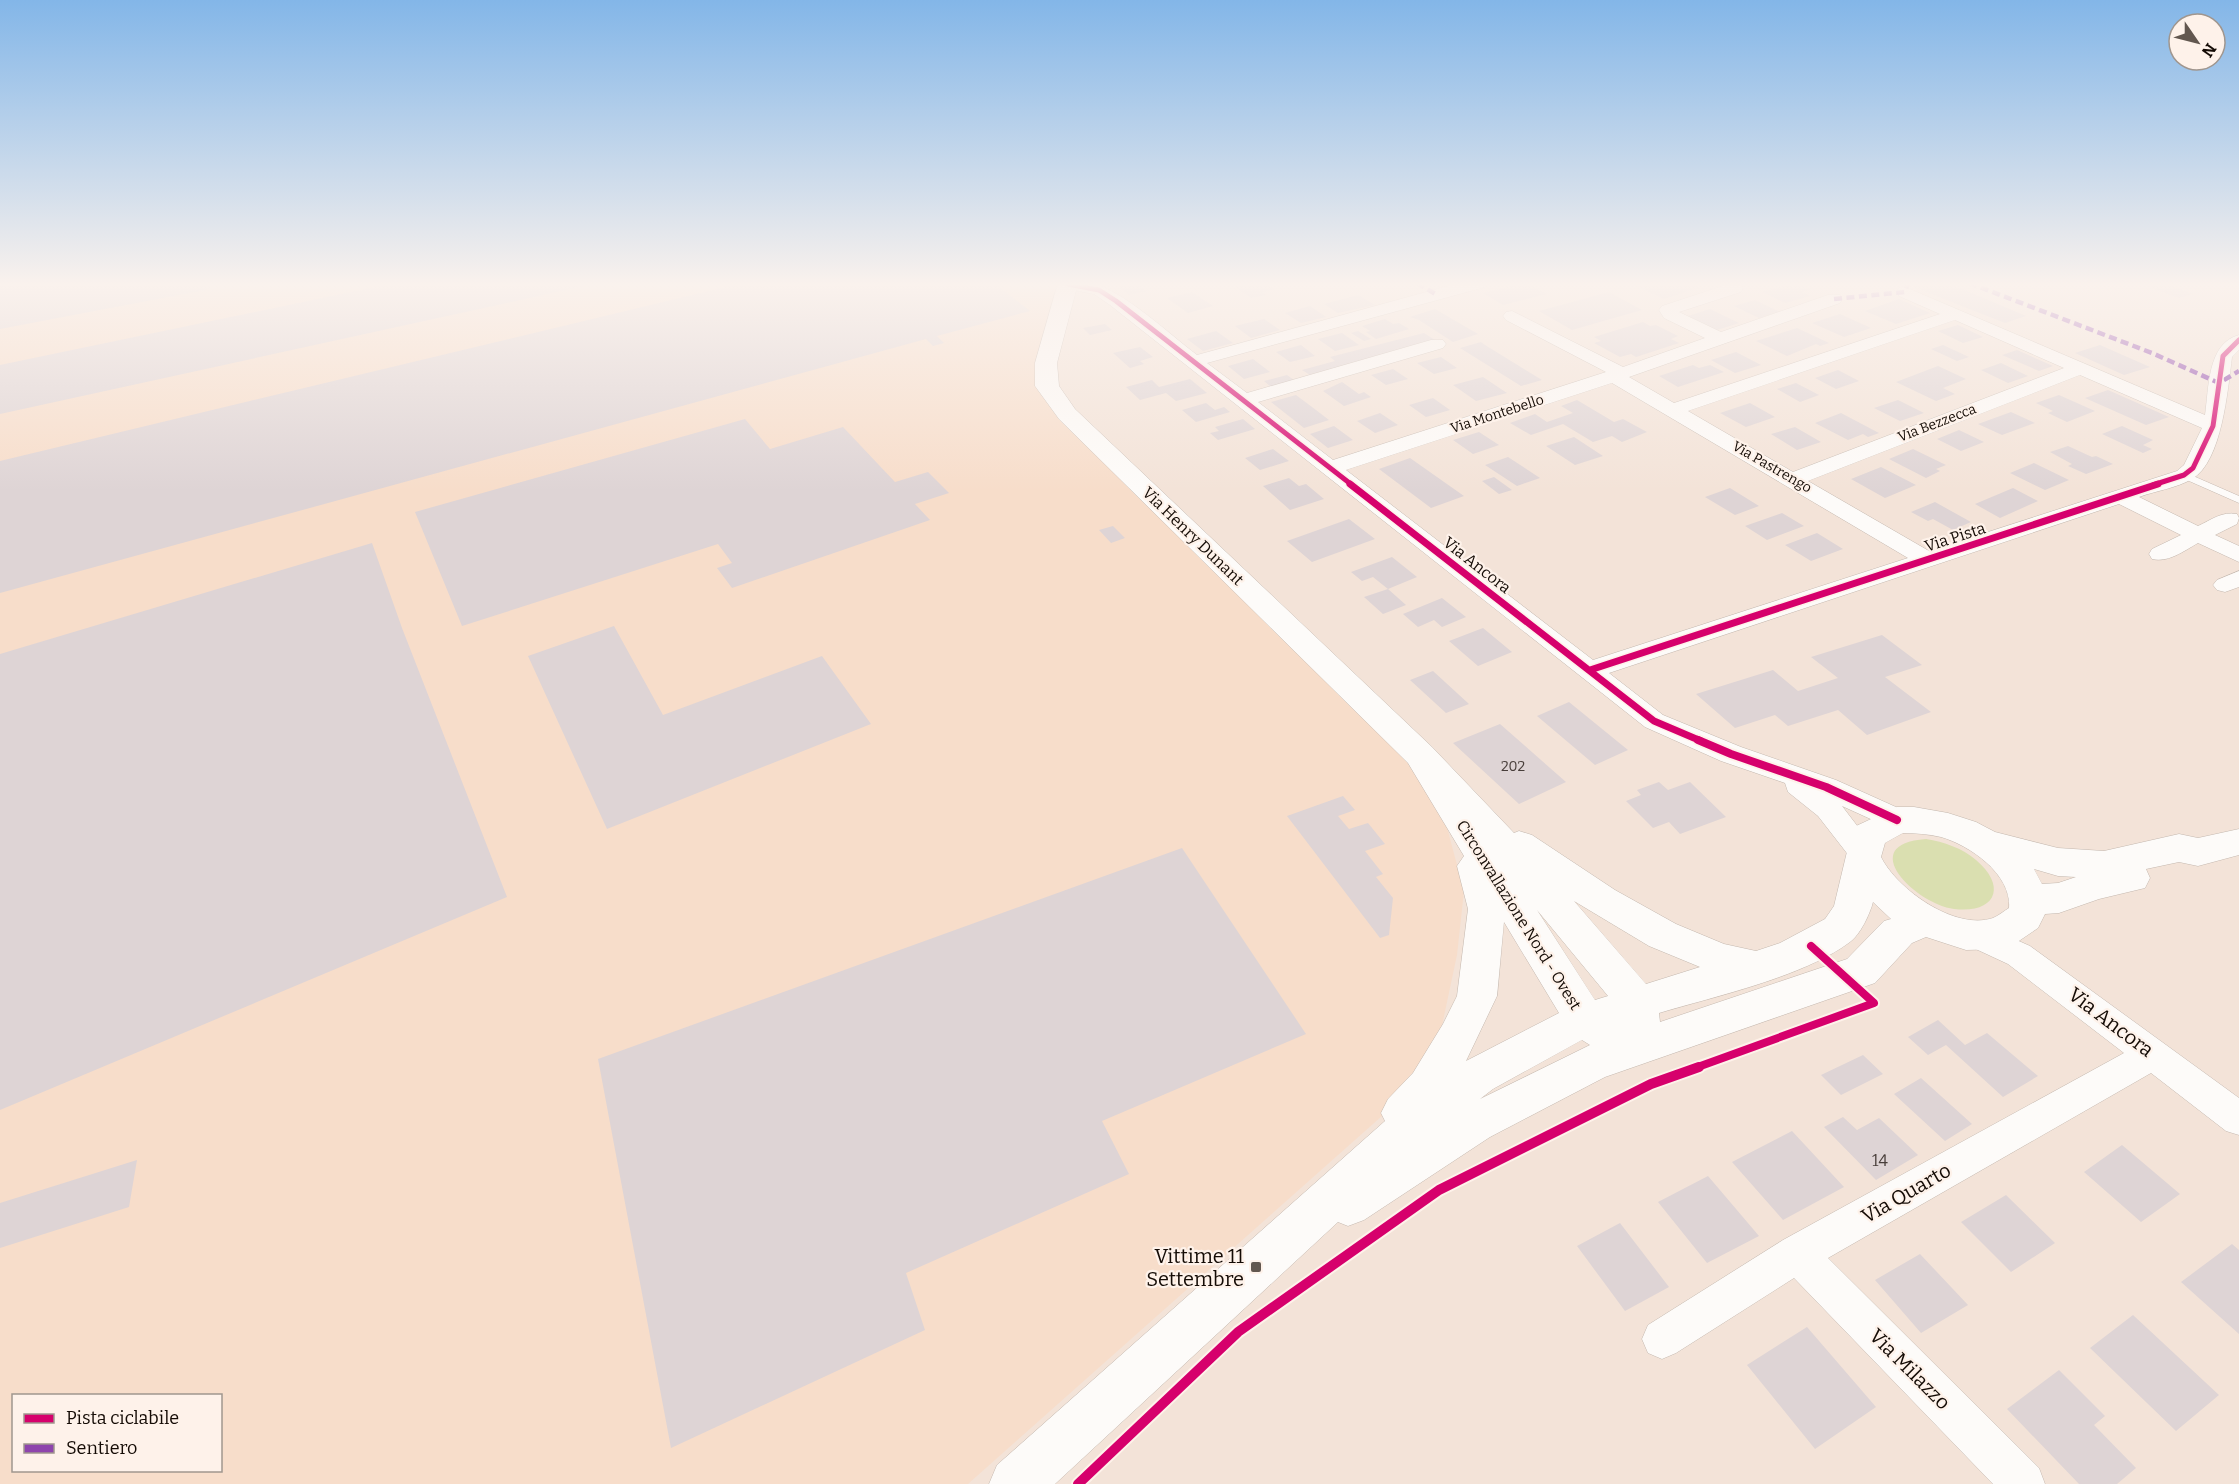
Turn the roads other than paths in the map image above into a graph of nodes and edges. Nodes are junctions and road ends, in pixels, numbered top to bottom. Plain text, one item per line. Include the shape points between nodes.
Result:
1 (1049, 352) edge
2 (1183, 352) edge
3 (1227, 352) edge
4 (1409, 352) edge
5 (1577, 352) edge
6 (1685, 352) edge
7 (1843, 352) edge
8 (2045, 352) edge
9 (2227, 352) edge
10 (1195, 361) junction
11 (2081, 368) junction
12 (1617, 375) junction
13 (1245, 400) junction
14 (1673, 410) junction
15 (2213, 426) junction
16 (1330, 468) junction
17 (2184, 475) junction
18 (1792, 478) junction
19 (2120, 496) junction
20 (2234, 509) edge
21 (2199, 535) junction
22 (2160, 554) dead end
23 (2239, 555) edge
24 (1928, 560) junction
25 (1590, 670) junction
26 (1420, 755) joint
27 (1780, 772) junction
28 (1897, 820) junction
29 (1475, 825) junction
30 (2239, 842) edge
31 (1984, 843) junction
32 (2198, 852) junction
33 (1863, 856) junction
34 (2028, 900) junction
35 (1925, 922) junction
36 (1976, 935) junction
37 (1756, 966) junction
38 (1638, 1003) junction
39 (1586, 1021) junction
40 (1636, 1048) junction
41 (2153, 1054) junction
42 (2239, 1119) edge
43 (1797, 1254) junction
44 (1262, 1262) junction
45 (1662, 1339) dead end
46 (1016, 1484) edge
47 (2023, 1484) edge

1 - 26 main road, Via Henry Dunant via 1047,386 1067,414
2 - 10 street, Via Ancora
3 - 10 street
4 - 13 street
5 - 12 street, Via Pastrengo
6 - 12 street, Via Montebello
7 - 14 street
8 - 11 street
9 - 15 street
10 - 13 street, Via Ancora
11 - 15 street
11 - 18 street, Via Bezzecca
12 - 14 street, Via Pastrengo
12 - 16 street, Via Montebello
13 - 16 street, Via Ancora
14 - 18 street, Via Pastrengo
15 - 17 street via 2193,468
16 - 25 street, Via Ancora
17 - 19 street, Via Pista
17 - 20 lane
18 - 24 street, Via Pastrengo
19 - 21 street
19 - 24 street, Via Pista
20 - 21 street
21 - 22 street
21 - 23 street
24 - 25 street, Via Pista
25 - 27 street, Via Ancora via 1654,721
26 - 29 main road, Circonvallazione Nord - Ovest
27 - 28 street, Via Ancora
27 - 33 street, Via Ancora via 1828,809
28 - 31 main road, Via Ancora via 1946,825
28 - 33 main road, Via Ancora via 1872,831 1865,840
29 - 37 main road, Circonvallazione Nord - Ovest via 1658,932 1721,960
29 - 38 main road, Circonvallazione Nord - Ovest
29 - 39 main road, Circonvallazione Nord - Ovest
29 - 44 main road via 1487,909 1477,996 1458,1037 1428,1086
30 - 32 main road, Via Ancora
31 - 32 main road, Via Ancora via 2078,865 2104,865 2179,848
31 - 34 main road, Via Ancora via 2010,864 2026,889
32 - 34 main road, Via Ancora via 2192,862 2154,873 2096,885 2059,898
33 - 35 main road, Via Ancora via 1876,885 1894,903
33 - 37 main road via 1852,909 1839,930 1791,956
34 - 36 main road, Via Ancora via 2021,922 2007,931
35 - 36 main road, Via Ancora
35 - 40 main road via 1898,932 1861,971
36 - 41 street, Via Ancora via 2012,950
37 - 38 main road
38 - 39 main road
38 - 40 main road via 1640,1032
39 - 40 main road, Circonvallazione Nord - Ovest
39 - 44 main road via 1478,1076 1428,1111
40 - 44 main road via 1592,1063 1475,1123
41 - 42 street, Via Ancora
41 - 43 street, Via Quarto
43 - 45 street, Via Quarto
43 - 47 street, Via Milazzo
44 - 46 main road

